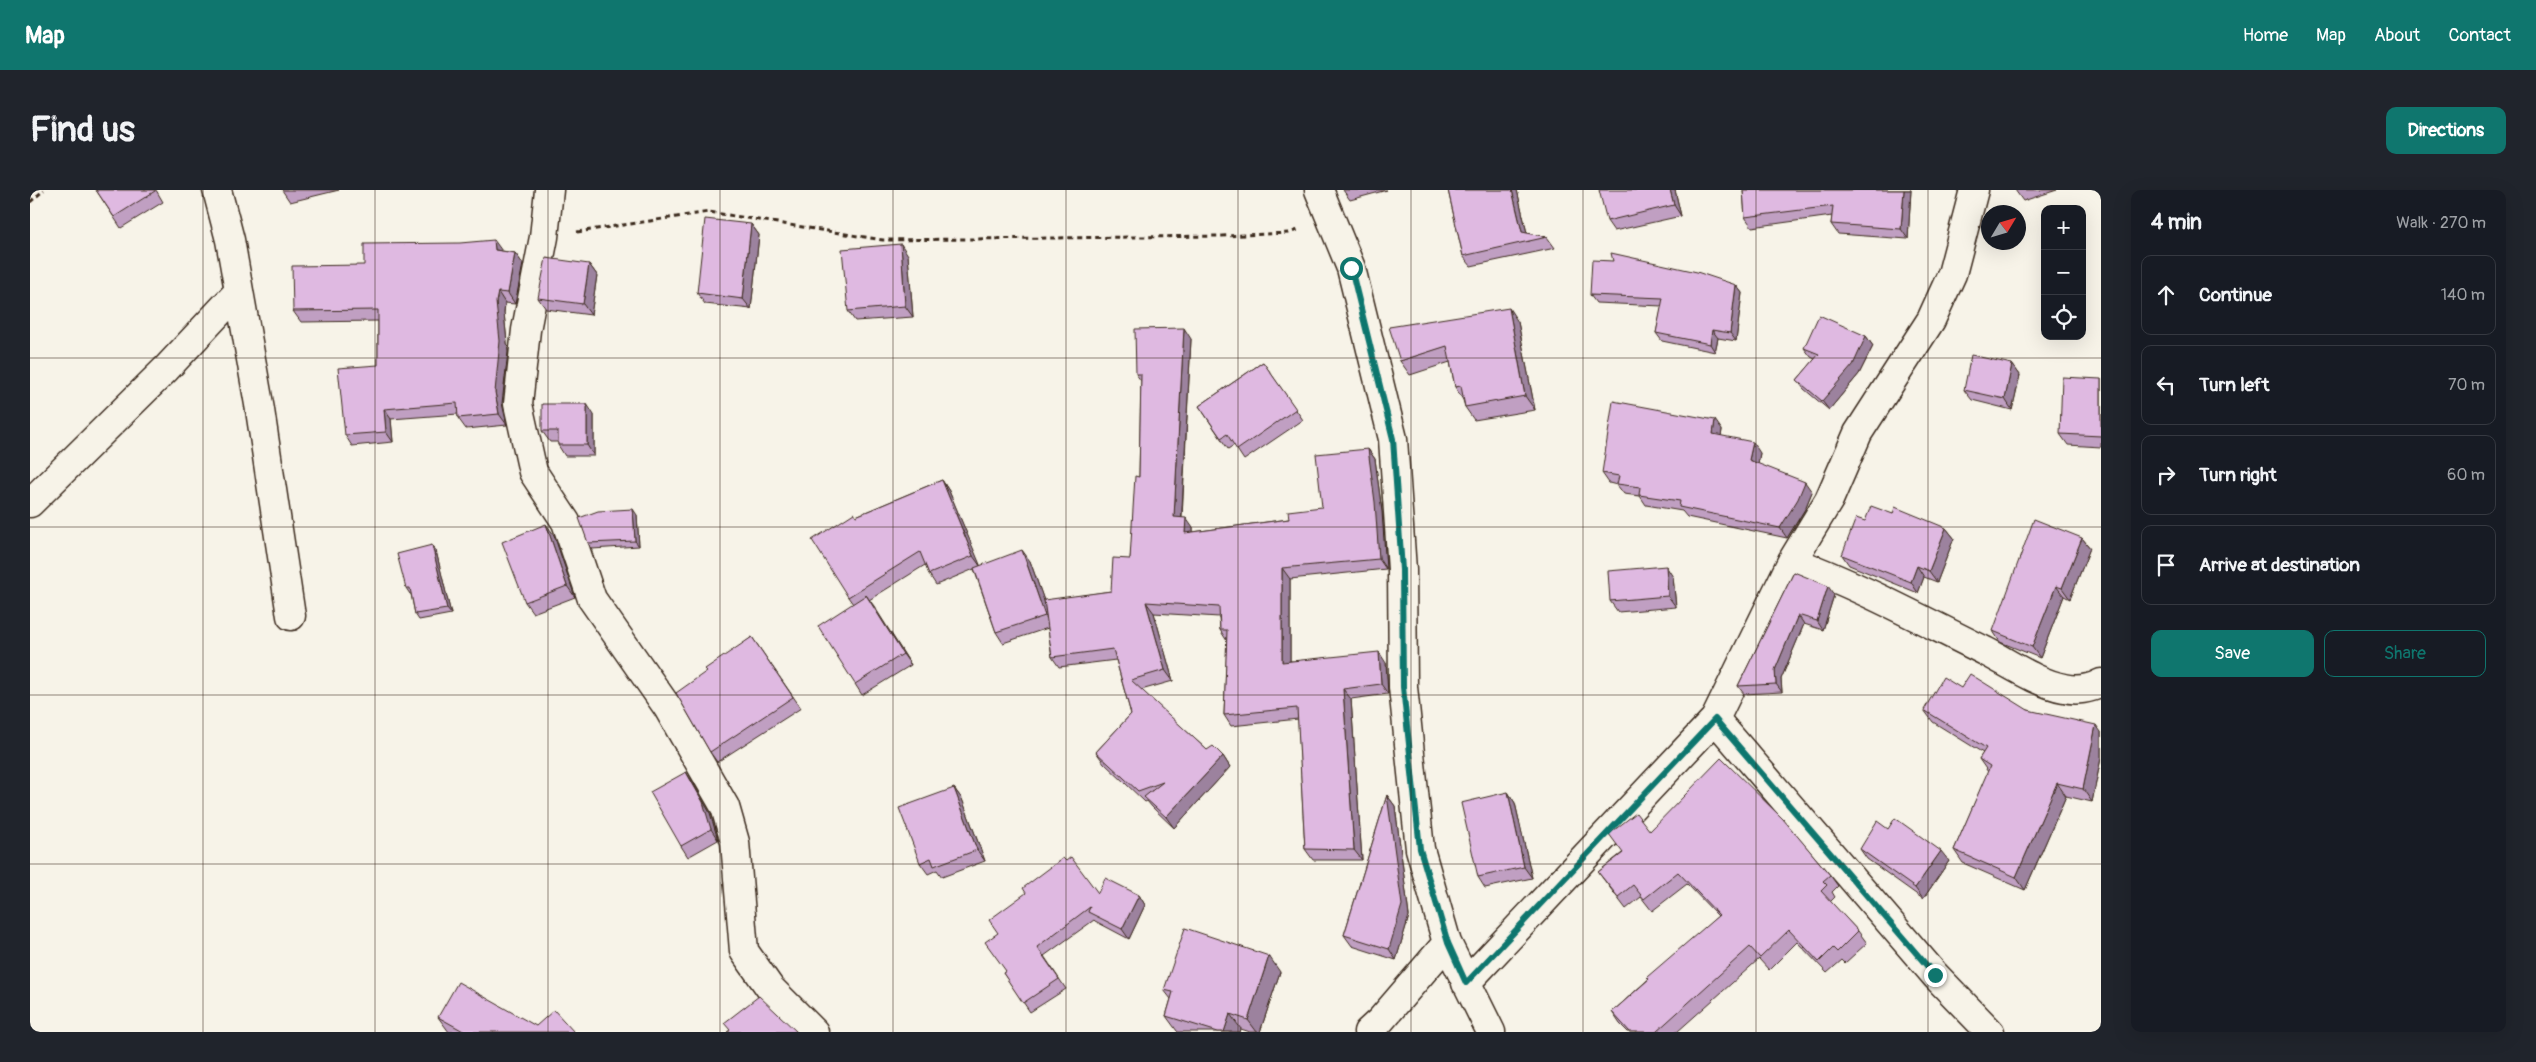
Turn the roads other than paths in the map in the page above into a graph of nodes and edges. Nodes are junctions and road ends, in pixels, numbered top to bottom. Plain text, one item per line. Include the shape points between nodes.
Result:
1 (217, 190) edge
2 (548, 190) edge
3 (1319, 190) edge
4 (1974, 190) edge
5 (239, 292) junction
6 (30, 504) edge
7 (1792, 561) junction
8 (291, 616) dead end
9 (2101, 683) edge
10 (1715, 719) junction
11 (1448, 943) junction
12 (1466, 983) junction
13 (814, 1032) edge
14 (1368, 1032) edge
15 (1491, 1032) edge
16 (1990, 1032) edge

1 - 5 street
2 - 13 street via 518,404 533,472 566,522 592,599 668,708 725,807 735,842 744,950 770,988
3 - 11 street via 1351,268 1393,439 1402,570 1403,687 1420,849
4 - 7 street via 1952,274 1931,320 1858,433 1829,500
5 - 6 street
5 - 8 street
7 - 9 street via 1817,570 2052,684 2076,690 2094,688
7 - 10 street
10 - 12 street
10 - 16 street via 1935,975
11 - 12 street
11 - 14 street
12 - 15 street

